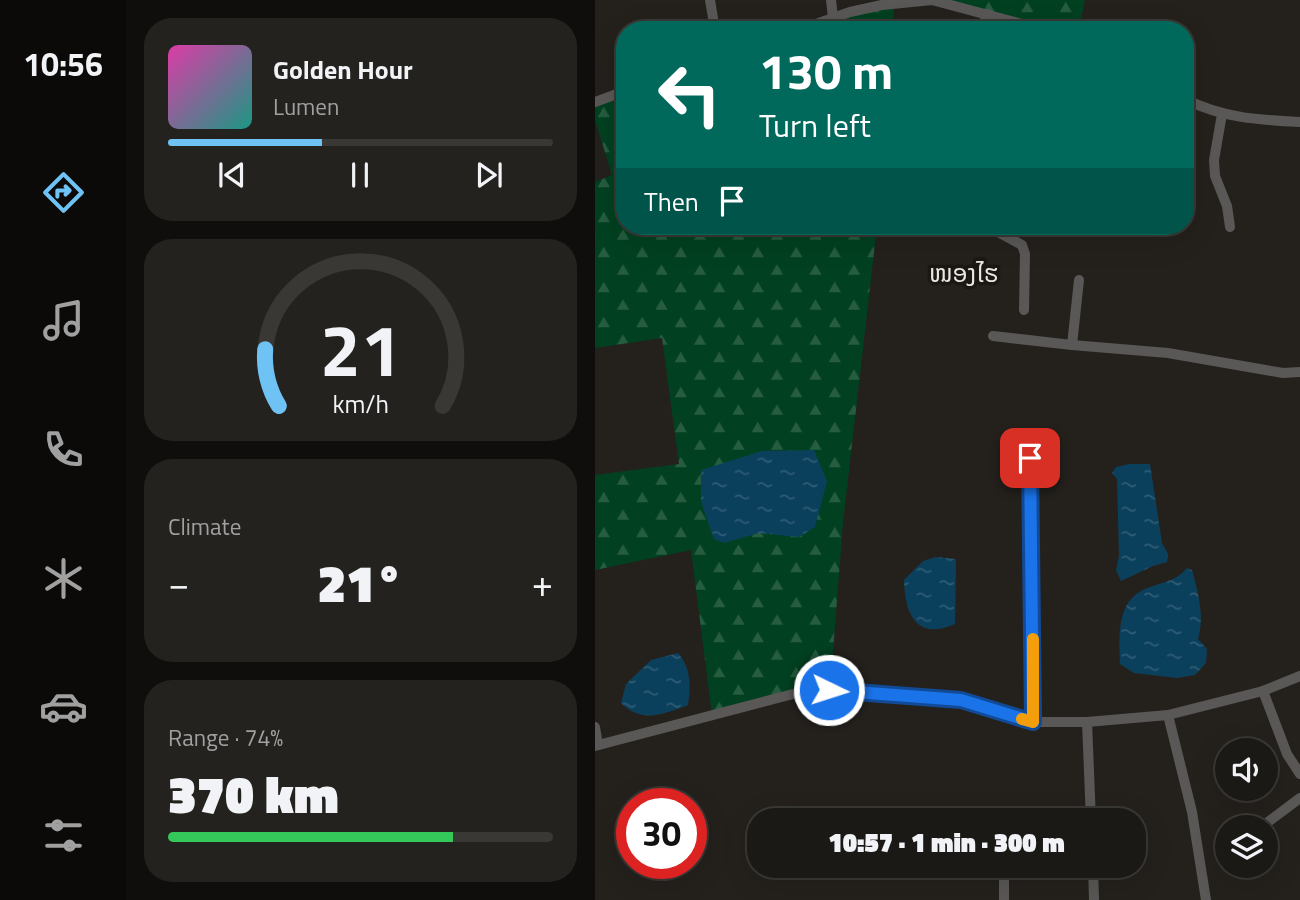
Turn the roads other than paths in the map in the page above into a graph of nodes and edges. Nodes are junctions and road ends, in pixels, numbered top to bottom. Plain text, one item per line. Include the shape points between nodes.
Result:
1 (709, 0) edge
2 (831, 0) edge
3 (988, 14) junction
4 (833, 18) junction
5 (713, 21) edge
6 (824, 21) edge
7 (984, 21) edge
8 (1012, 21) edge
9 (616, 94) edge
10 (595, 102) edge
11 (1194, 103) edge
12 (1222, 114) junction
13 (1300, 121) edge
14 (1230, 227) dead end
15 (1003, 235) edge
16 (1079, 280) dead end
17 (1024, 310) dead end
18 (993, 336) dead end
19 (1072, 345) junction
20 (1300, 372) edge
21 (1030, 458) dead end
22 (1300, 676) edge
23 (1263, 691) junction
24 (1168, 715) junction
25 (1033, 722) junction
26 (1087, 722) junction
27 (595, 727) edge
28 (597, 746) edge
29 (1300, 774) edge
30 (1300, 798) edge
31 (1090, 808) edge
32 (1277, 815) edge
33 (1004, 878) edge
34 (1093, 878) edge
35 (1004, 900) edge
36 (1094, 900) edge
37 (1206, 900) edge

1 - 5 street
2 - 4 street
3 - 4 street via 932,0 882,5
3 - 7 street
3 - 8 street
4 - 6 street
9 - 10 street
11 - 12 street
12 - 13 street
12 - 14 street via 1214,168
15 - 17 street via 1022,246 1025,254
16 - 19 street
18 - 19 street
19 - 20 street
21 - 25 street
22 - 23 street
23 - 24 street
23 - 29 street via 1287,754
24 - 26 street
24 - 37 street via 1192,811
25 - 26 street
25 - 28 street via 961,700 812,689
26 - 31 street
27 - 28 street
30 - 32 street
33 - 35 street
34 - 36 street

